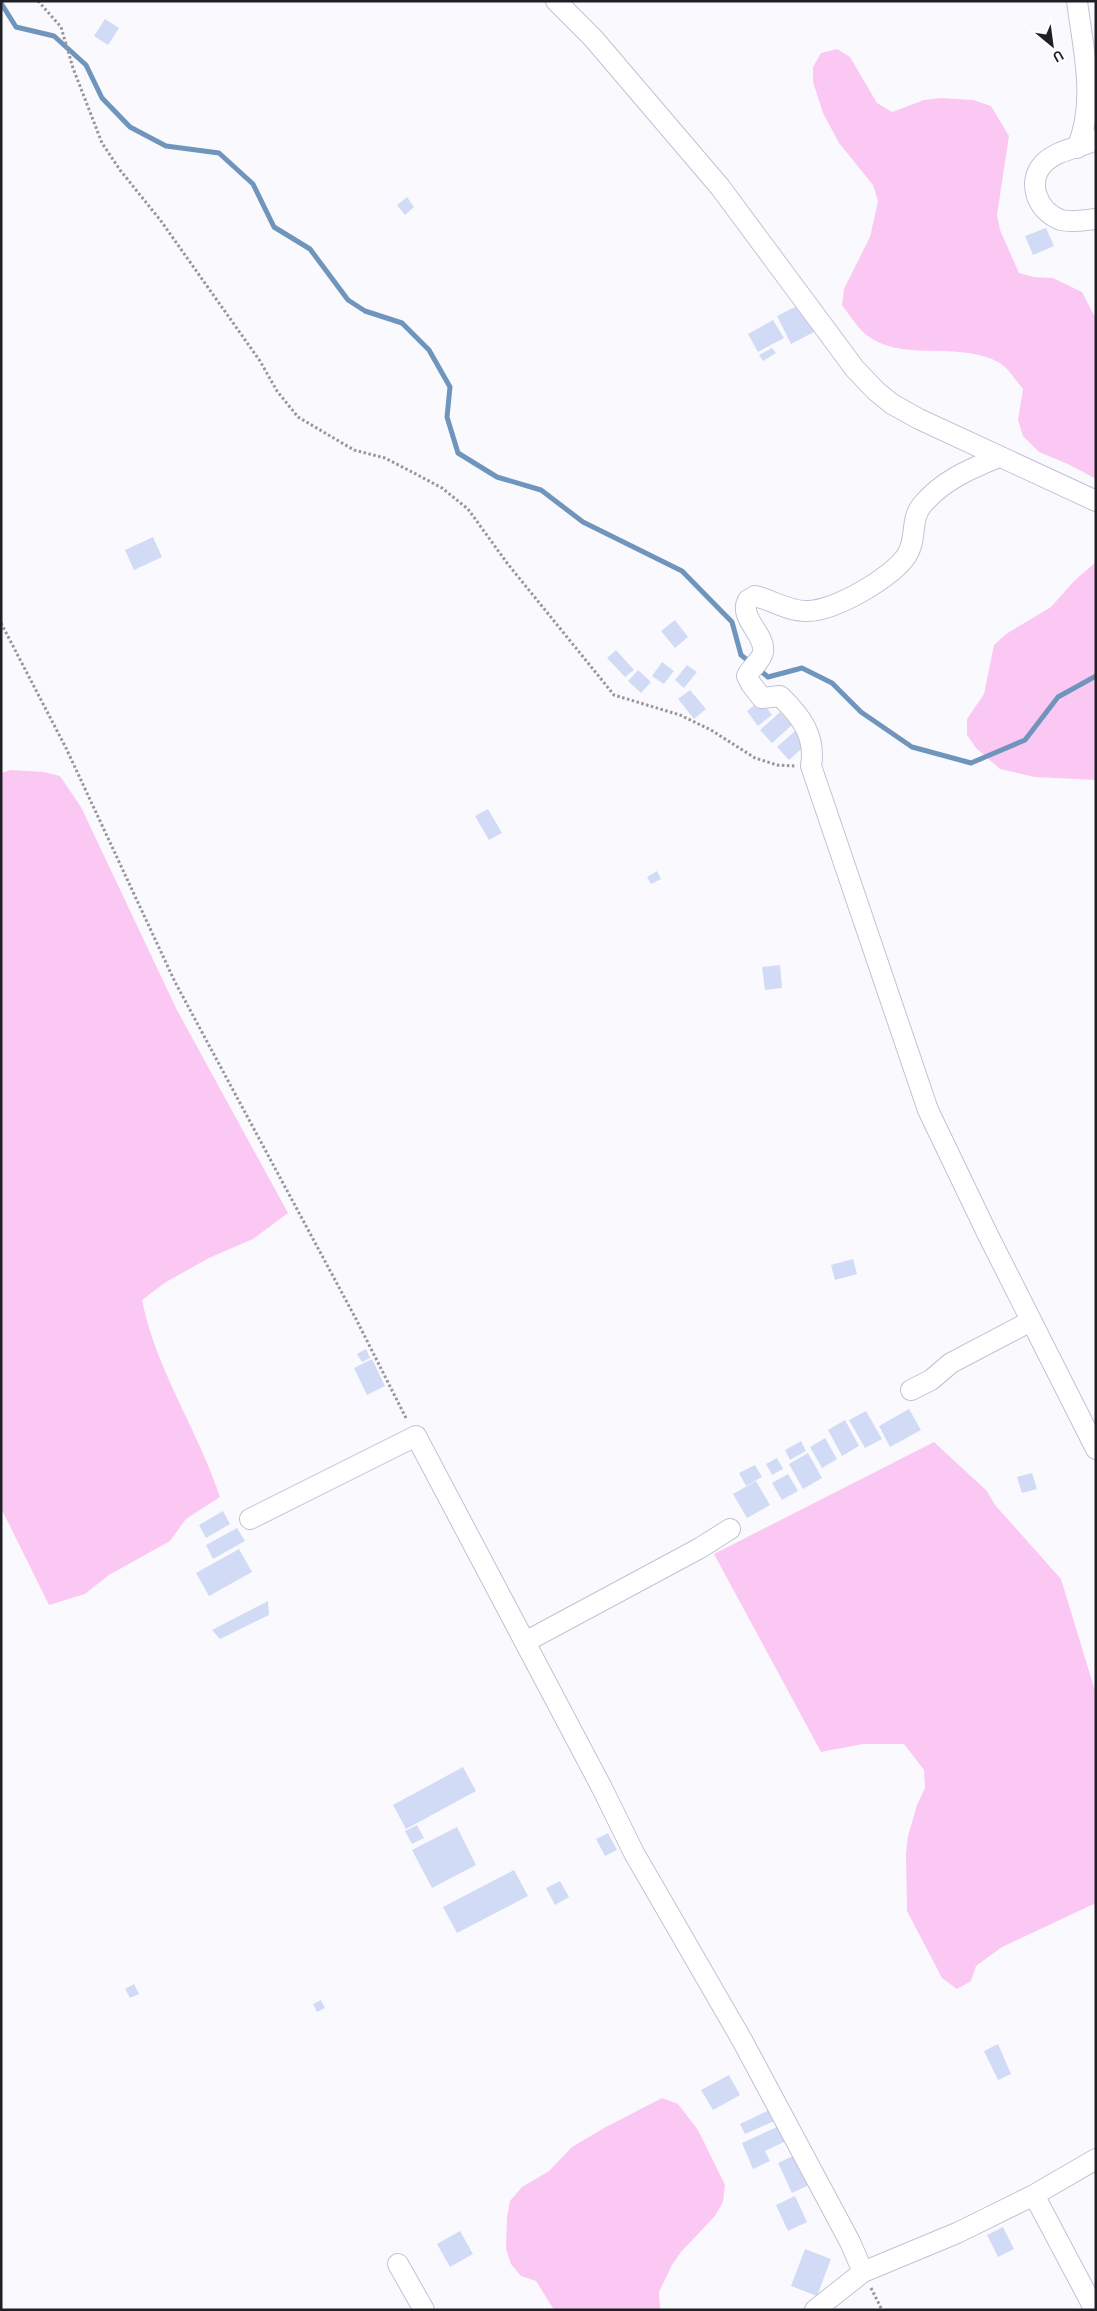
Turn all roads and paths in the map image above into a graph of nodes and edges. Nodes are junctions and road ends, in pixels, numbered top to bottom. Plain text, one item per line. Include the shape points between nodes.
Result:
1 (38, 1) edge
2 (556, 1) edge
3 (1077, 1) edge
4 (1089, 36) edge
5 (1096, 140) edge
6 (1077, 148) junction
7 (1096, 218) edge
8 (999, 457) junction
9 (1096, 501) edge
10 (1, 623) edge
11 (811, 766) junction
12 (1032, 1321) junction
13 (910, 1390) dead end
14 (416, 1436) junction
15 (1096, 1448) edge
16 (250, 1519) dead end
17 (730, 1529) dead end
18 (525, 1642) junction
19 (1096, 2159) edge
20 (1034, 2195) junction
21 (398, 2264) dead end
22 (863, 2272) junction
23 (424, 2310) edge
24 (816, 2310) edge
25 (882, 2310) edge
26 (1095, 2310) edge

1 - 11 path via 61,27 102,143 260,361 276,391 298,417 354,450 385,458 414,472 442,488 468,509 507,563 614,695 680,715 755,758 777,765
2 - 8 street via 599,44 720,187 838,348 876,391 919,419
3 - 4 street
4 - 6 street via 1089,99 1085,130
5 - 6 street
6 - 7 street via 1048,160 1037,172 1034,188 1037,198 1049,213 1068,222
8 - 9 street
8 - 11 street via 962,472 933,492 916,514 907,555 878,581 853,597 814,611 789,608 754,596 748,600 745,609 763,646 749,680 762,698 780,696 804,723 814,751
10 - 14 path via 66,748 175,982
11 - 12 street via 928,1110
12 - 13 street via 951,1363 931,1380
12 - 15 street
14 - 16 street
14 - 18 street
17 - 18 street
18 - 22 street via 634,1853 746,2048
19 - 20 street
20 - 22 street via 957,2233
20 - 26 street
21 - 23 street
22 - 24 street
22 - 25 path

